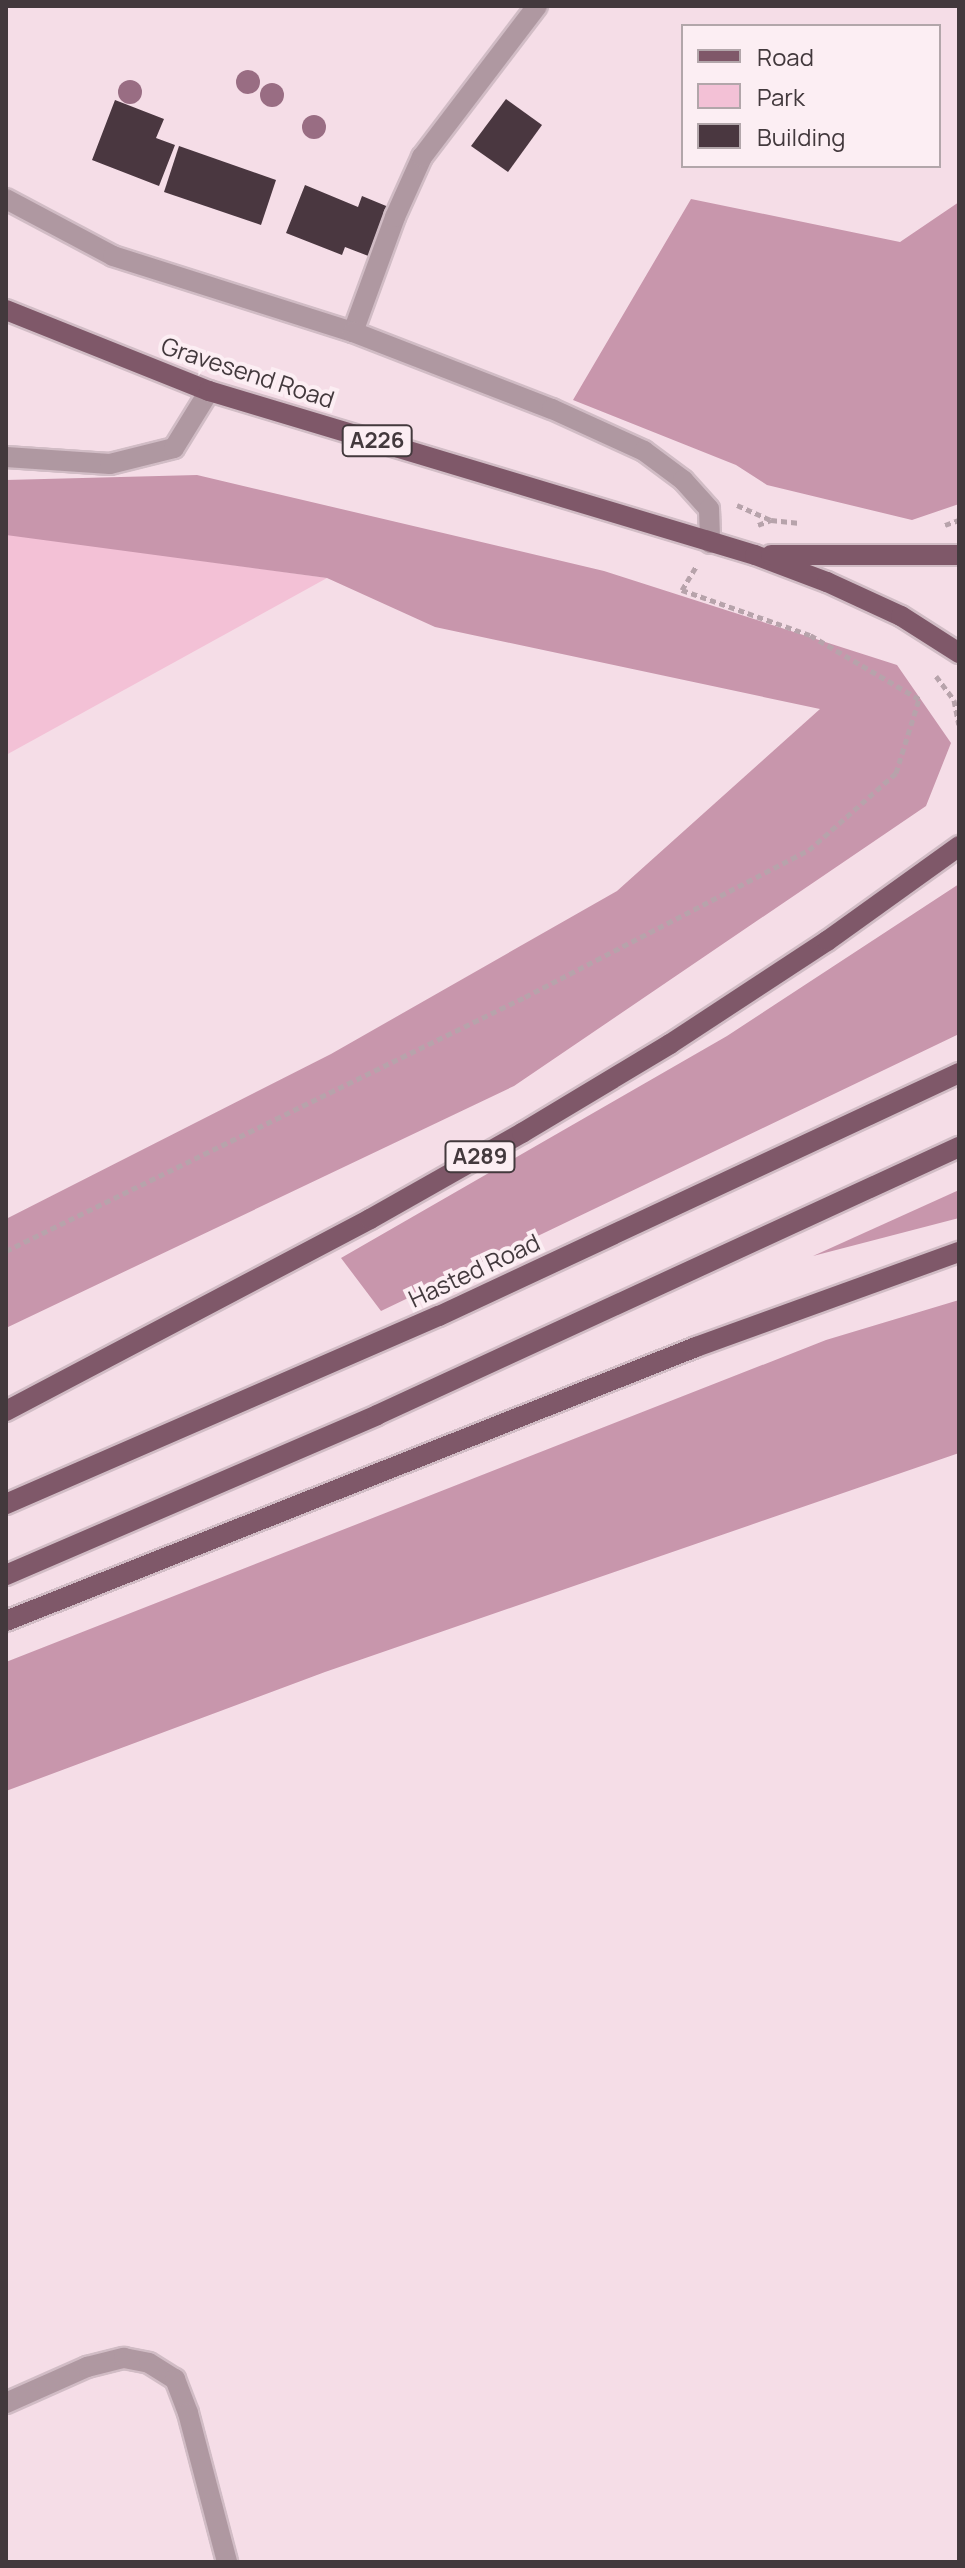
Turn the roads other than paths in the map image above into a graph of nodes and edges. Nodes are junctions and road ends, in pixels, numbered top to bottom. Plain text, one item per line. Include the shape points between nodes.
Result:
1 (537, 6) edge
2 (6, 199) edge
3 (6, 310) edge
4 (353, 332) junction
5 (209, 391) junction
6 (6, 457) edge
7 (710, 543) junction
8 (755, 555) junction
9 (959, 555) edge
10 (959, 653) edge
11 (959, 846) edge
12 (959, 1073) edge
13 (959, 1147) edge
14 (959, 1252) edge
15 (6, 1411) edge
16 (6, 1504) edge
17 (6, 1575) edge
18 (6, 1621) edge
19 (6, 2403) edge
20 (227, 2562) edge

1 - 4 street via 422,157
2 - 4 street via 113,256
3 - 5 main road, Gravesend Road / A226
4 - 7 street via 552,409 644,451 683,480 709,509
5 - 6 street via 174,448 110,464
5 - 7 main road, Gravesend Road / A226
7 - 8 main road, Gravesend Road / A226
8 - 9 main road, Gravesend Road / A226
8 - 10 main road, Gravesend Road / A226 via 901,616
11 - 15 main road, A289 via 814,950 522,1133
12 - 16 main road, Hasted Road via 424,1322
13 - 17 main road via 377,1415
14 - 18 main road via 667,1358
19 - 20 street via 87,2367 124,2358 149,2363 175,2379

